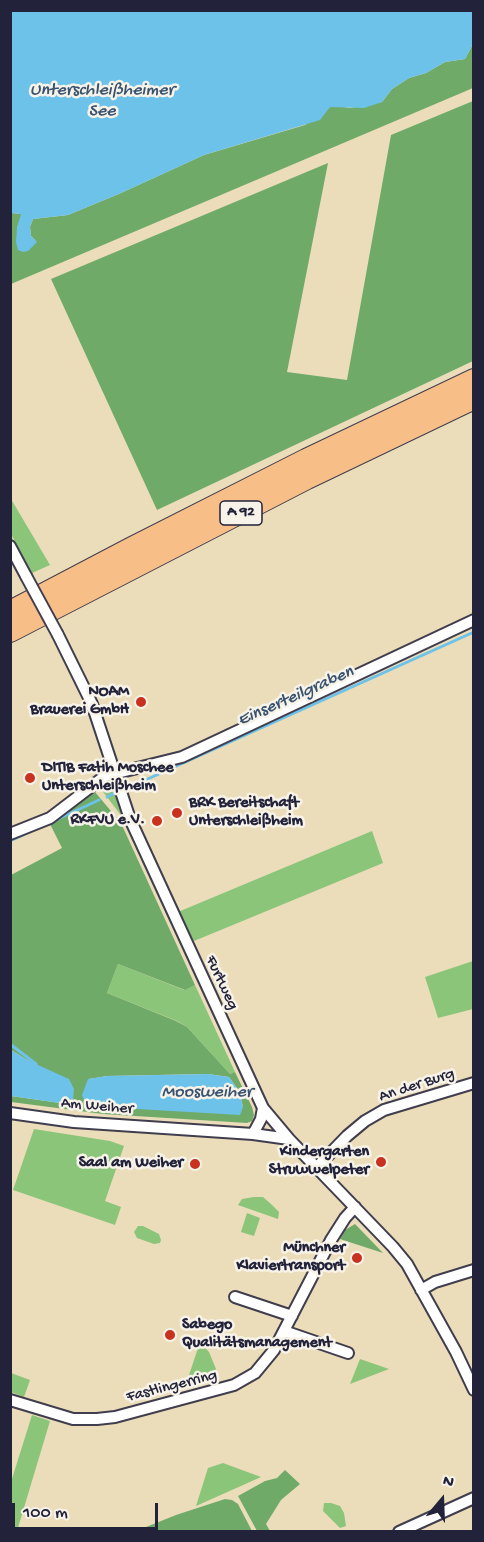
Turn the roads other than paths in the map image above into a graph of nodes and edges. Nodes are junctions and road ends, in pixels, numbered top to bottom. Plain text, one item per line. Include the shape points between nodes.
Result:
1 (474, 379) edge
2 (474, 399) edge
3 (10, 546) edge
4 (10, 611) edge
5 (474, 620) edge
6 (10, 632) edge
7 (115, 773) junction
8 (10, 834) edge
9 (474, 1083) edge
10 (263, 1108) junction
11 (10, 1113) edge
12 (253, 1134) junction
13 (289, 1140) junction
14 (317, 1167) junction
15 (355, 1207) junction
16 (474, 1270) edge
17 (421, 1290) junction
18 (235, 1297) dead end
19 (292, 1316) junction
20 (284, 1331) junction
21 (348, 1353) dead end
22 (474, 1390) edge
23 (10, 1400) edge
24 (474, 1498) edge
25 (399, 1532) edge

1 - 4 highway, A 92 via 306,459
2 - 6 highway, A 92 via 307,478
3 - 7 street, Furtweg, bridge via 92,704
5 - 7 street via 182,757
7 - 8 street via 93,783 50,818
7 - 10 street, Furtweg via 130,819
9 - 14 street, An der Burg via 384,1110 347,1136
10 - 12 street
10 - 13 street, Furtweg
11 - 12 street, Am Weiher via 74,1122
12 - 13 street, Am Weiher
13 - 14 street, Furtweg
14 - 15 street, Furtweg
15 - 17 street, Furtweg via 400,1256
15 - 19 street, Fastlingerring via 331,1240
16 - 17 street
17 - 22 street, Furtweg
18 - 19 street
19 - 20 street, Fastlingerring
20 - 21 street
20 - 23 street, Fastlingerring via 266,1362 228,1388 97,1419 73,1419
24 - 25 street

